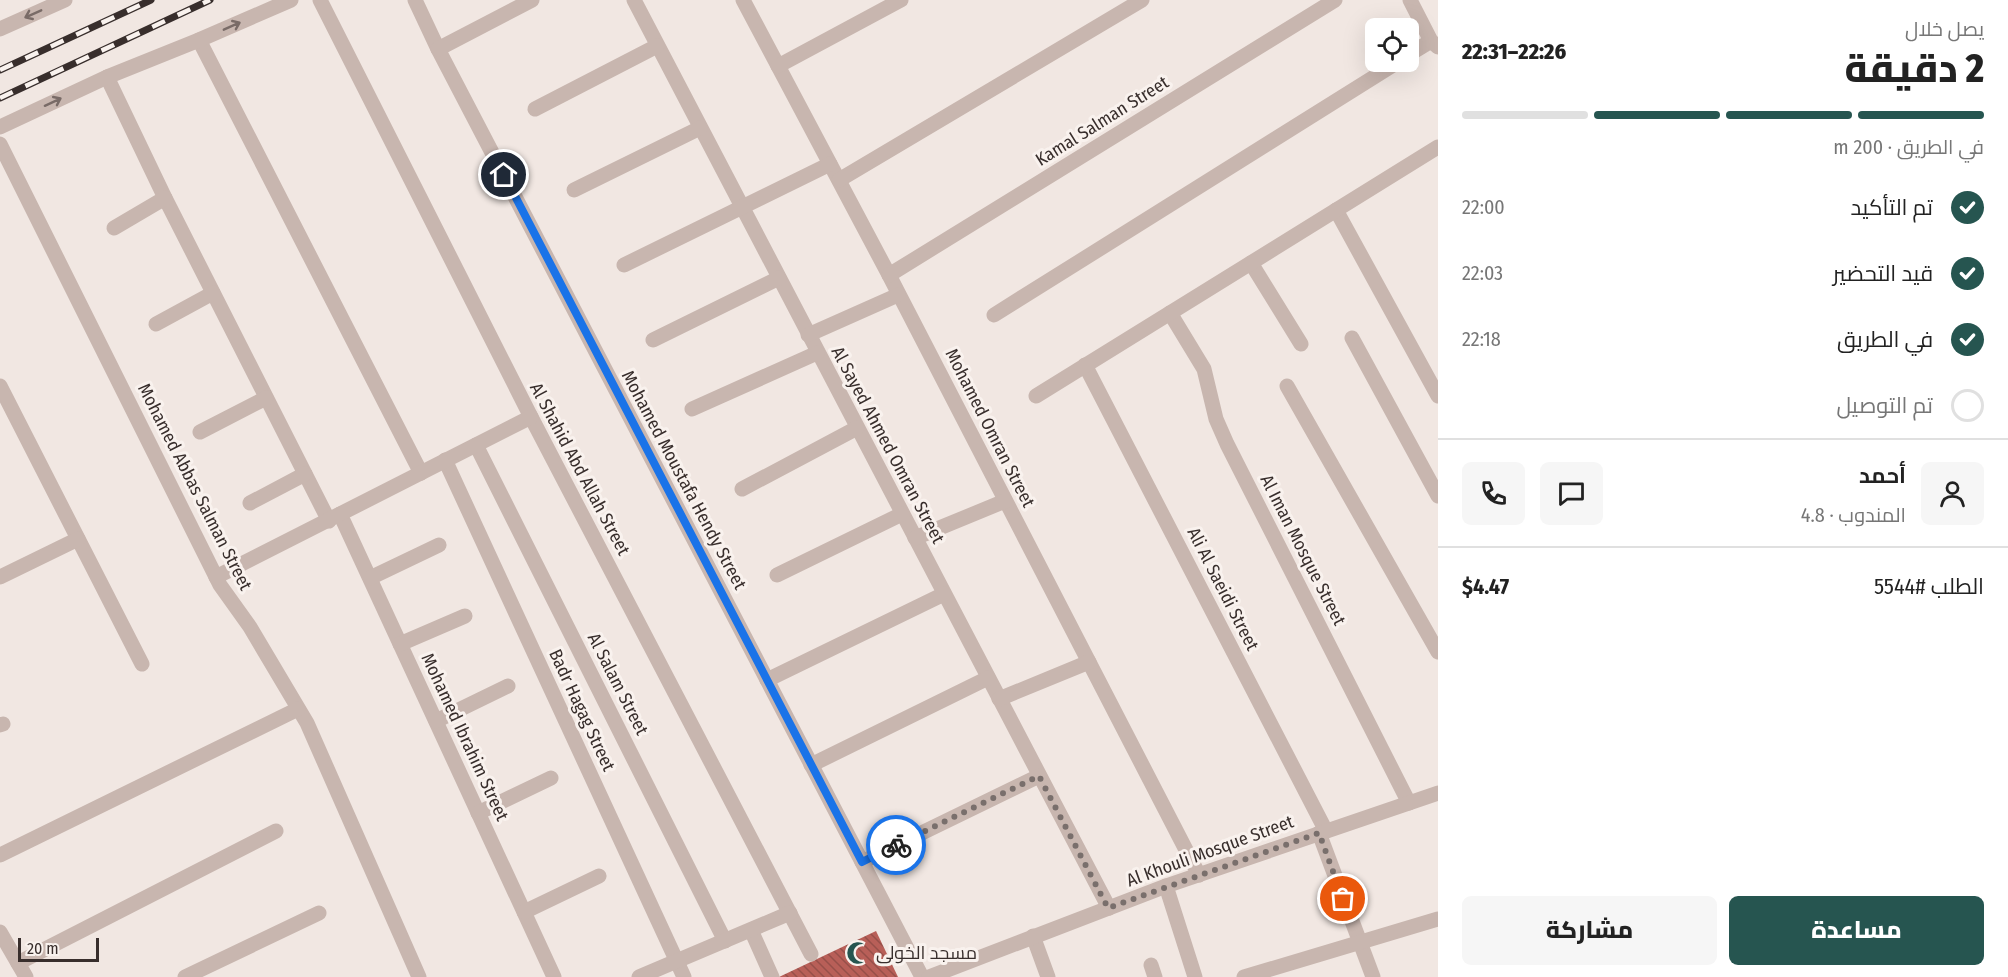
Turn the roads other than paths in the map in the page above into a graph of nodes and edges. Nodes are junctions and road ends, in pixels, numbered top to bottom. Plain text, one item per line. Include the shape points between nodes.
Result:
1 (65, 0) edge
2 (291, 0) edge
3 (320, 0) edge
4 (415, 0) edge
5 (532, 0) edge
6 (634, 0) edge
7 (743, 0) edge
8 (901, 0) edge
9 (1142, 0) edge
10 (1335, 0) edge
11 (1410, 0) edge
12 (875, 6) edge
13 (0, 28) edge
14 (200, 40) junction
15 (1435, 44) edge
16 (657, 46) junction
17 (438, 49) junction
18 (1419, 51) edge
19 (778, 66) junction
20 (1382, 72) edge
21 (107, 77) junction
22 (535, 109) dead end
23 (0, 127) edge
24 (700, 128) junction
25 (0, 144) edge
26 (1438, 147) edge
27 (830, 164) junction
28 (838, 180) junction
29 (574, 190) dead end
30 (165, 198) junction
31 (742, 207) junction
32 (1336, 210) junction
33 (114, 228) dead end
34 (1251, 263) junction
35 (624, 265) dead end
36 (889, 275) junction
37 (779, 278) junction
38 (213, 293) junction
39 (898, 296) junction
40 (1170, 314) junction
41 (994, 315) dead end
42 (156, 324) dead end
43 (808, 335) junction
44 (1352, 338) dead end
45 (653, 340) dead end
46 (1301, 344) dead end
47 (818, 353) junction
48 (1085, 365) junction
49 (1287, 386) dead end
50 (0, 387) edge
51 (1036, 396) dead end
52 (1438, 396) edge
53 (266, 398) junction
54 (692, 409) dead end
55 (531, 417) junction
56 (857, 428) junction
57 (200, 432) dead end
58 (476, 445) junction
59 (446, 460) junction
60 (421, 473) junction
61 (305, 474) junction
62 (742, 489) dead end
63 (1438, 496) edge
64 (1005, 501) junction
65 (250, 503) dead end
66 (902, 514) junction
67 (334, 517) junction
68 (915, 538) junction
69 (78, 539) junction
70 (439, 545) dead end
71 (777, 574) dead end
72 (0, 577) edge
73 (216, 577) junction
74 (370, 578) junction
75 (944, 594) junction
76 (465, 616) dead end
77 (400, 644) junction
78 (1438, 652) edge
79 (1089, 662) junction
80 (142, 664) dead end
81 (988, 678) junction
82 (767, 681) junction
83 (508, 686) dead end
84 (999, 699) junction
85 (298, 709) junction
86 (436, 721) junction
87 (811, 765) junction
88 (1039, 776) junction
89 (551, 778) dead end
90 (1438, 793) edge
91 (1409, 803) junction
92 (478, 813) junction
93 (276, 831) dead end
94 (1322, 832) junction
95 (0, 855) edge
96 (862, 862) junction
97 (1199, 875) junction
98 (598, 876) dead end
99 (1166, 886) junction
100 (1108, 908) junction
101 (524, 912) junction
102 (319, 913) dead end
103 (790, 913) junction
104 (1438, 919) edge
105 (751, 930) junction
106 (1, 936) edge
107 (1033, 936) junction
108 (725, 941) junction
109 (1360, 942) junction
110 (811, 954) dead end
111 (677, 961) junction
112 (18, 963) junction
113 (26, 977) edge
114 (185, 977) edge
115 (419, 977) edge
116 (554, 977) edge
117 (639, 977) edge
118 (684, 977) edge
119 (772, 977) edge
120 (922, 977) edge
121 (929, 977) edge
122 (1048, 977) edge
123 (1195, 977) edge
124 (1244, 977) edge
125 (1373, 977) edge

1 -> 13 street
14 -> 2 street
3 - 55 street, Al Shahid Abd Allah Street
4 - 17 street, Mohamed Moustafa Hendy Street
5 - 17 street
6 - 16 street, Al Sayed Ahmed Omran Street
7 - 19 street, Mohamed Omran Street
8 - 12 street
9 - 28 street
10 - 36 street, Kamal Salman Street
11 - 15 street
12 - 19 street
14 - 21 street
14 - 60 street
15 - 18 street
16 - 22 street
16 - 24 street, Al Sayed Ahmed Omran Street
17 - 82 street, Mohamed Moustafa Hendy Street
19 - 27 street, Mohamed Omran Street
20 - 41 street
23 -> 21 street
21 - 30 street, Mohamed Ibrahim Street
24 - 29 street
24 - 31 street, Al Sayed Ahmed Omran Street
25 - 73 street, Mohamed Abbas Salman Street
26 - 32 street
27 - 28 street, Mohamed Omran Street
27 - 31 street
28 - 36 street, Mohamed Omran Street
30 - 33 street
30 - 38 street, Mohamed Ibrahim Street
31 - 35 street
31 - 37 street, Al Sayed Ahmed Omran Street
32 - 34 street
32 - 52 street
34 - 40 street
34 - 46 street
36 - 39 street, Mohamed Omran Street
37 - 43 street, Al Sayed Ahmed Omran Street
37 - 45 street
38 - 42 street
38 - 53 street, Mohamed Ibrahim Street
39 - 43 street
39 - 64 street, Mohamed Omran Street
40 - 48 street
40 - 91 street, Al Iman Mosque Street via 1204,369 1216,419 1227,444
43 - 47 street, Al Sayed Ahmed Omran Street
44 - 63 street
47 - 54 street
47 - 56 street, Al Sayed Ahmed Omran Street
48 - 51 street
48 - 94 street, Ali Al Saeidi Street
49 - 78 street
50 - 69 street
53 - 57 street
53 - 61 street, Mohamed Ibrahim Street
55 - 58 street
55 - 103 street, Al Shahid Abd Allah Street
56 - 62 street
56 - 66 street, Al Sayed Ahmed Omran Street
58 - 59 street
58 - 108 street, Al Salam Street
59 - 60 street
59 - 111 street, Badr Hagag Street
60 - 67 street
61 - 65 street
61 - 67 street, Mohamed Ibrahim Street
64 - 68 street
64 - 79 street, Mohamed Omran Street
66 - 68 street, Al Sayed Ahmed Omran Street
66 - 71 street
67 - 73 street
67 - 74 street, Mohamed Ibrahim Street
68 - 75 street, Al Sayed Ahmed Omran Street
69 - 72 street
69 - 80 street
70 - 74 street
73 - 85 street, Mohamed Abbas Salman Street
74 - 77 street, Mohamed Ibrahim Street
75 - 81 street, Al Sayed Ahmed Omran Street
75 - 82 street
76 - 77 street
77 - 86 street, Mohamed Ibrahim Street
79 - 84 street
79 - 97 street, Mohamed Omran Street
81 - 84 street, Al Sayed Ahmed Omran Street
81 - 87 street
82 - 87 street, Mohamed Moustafa Hendy Street
83 - 86 street
84 - 88 street, Al Sayed Ahmed Omran Street
85 - 95 street
85 - 115 street, Mohamed Abbas Salman Street
86 - 92 street, Mohamed Ibrahim Street
87 - 96 street, Mohamed Moustafa Hendy Street
88 - 96 street
88 - 100 street, Al Sayed Ahmed Omran Street
89 - 92 street
90 - 91 street, Al Khouli Mosque Street
91 - 94 street, Al Khouli Mosque Street
92 - 101 street, Mohamed Ibrahim Street
93 - 112 street
94 - 97 street, Al Khouli Mosque Street
94 - 109 street, Ali Al Saeidi Street
96 - 120 street, Mohamed Moustafa Hendy Street
97 - 99 street, Al Khouli Mosque Street
98 - 101 street
99 - 100 street, Al Khouli Mosque Street
99 - 123 street
100 - 107 street, Al Khouli Mosque Street
101 - 116 street, Mohamed Ibrahim Street
102 - 114 street
103 - 105 street
103 - 110 street, Al Shahid Abd Allah Street
104 - 109 street
105 - 108 street
105 - 119 street
106 - 112 street
107 - 121 street, Al Khouli Mosque Street
107 - 122 street
108 - 111 street
109 - 124 street
109 - 125 street, Ali Al Saeidi Street
111 - 117 street
111 - 118 street, Badr Hagag Street
112 - 113 street

